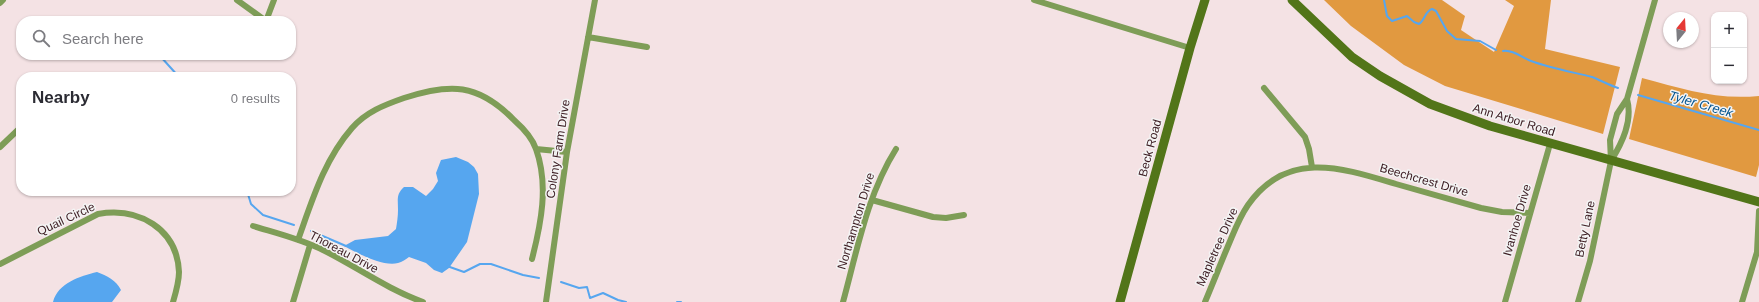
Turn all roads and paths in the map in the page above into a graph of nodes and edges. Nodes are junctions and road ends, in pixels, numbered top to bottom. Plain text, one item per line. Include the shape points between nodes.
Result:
1 (3, 0) edge
2 (237, 0) edge
3 (274, 0) edge
4 (595, 0) edge
5 (1034, 0) edge
6 (1205, 0) edge
7 (1292, 0) edge
8 (1655, 0) edge
9 (0, 3) edge
10 (259, 16) edge
11 (268, 16) edge
12 (588, 37) junction
13 (647, 47) dead end
14 (1190, 48) junction
15 (1264, 88) dead end
16 (1627, 99) junction
17 (16, 132) edge
18 (1550, 144) junction
19 (0, 147) edge
20 (536, 149) junction
21 (896, 149) dead end
22 (567, 152) junction
23 (1611, 161) junction
24 (1312, 167) junction
25 (872, 200) junction
26 (1759, 202) edge
27 (1759, 211) edge
28 (1530, 213) junction
29 (964, 215) dead end
30 (253, 226) dead end
31 (298, 240) junction
32 (310, 245) junction
33 (532, 259) dead end
34 (0, 264) edge
35 (174, 302) edge
36 (293, 302) edge
37 (423, 302) edge
38 (546, 302) edge
39 (843, 302) edge
40 (1120, 302) edge
41 (1205, 302) edge
42 (1505, 302) edge
43 (1578, 302) edge
44 (1742, 302) edge

1 - 9 street
2 - 10 street
3 - 11 street
4 - 12 street, Colony Farm Drive
5 - 14 street
6 - 14 main road, Beck Road
7 - 18 main road, Ann Arbor Road via 1352,57 1401,88 1430,104 1470,120
8 - 16 street
12 - 13 street
12 - 22 street, Colony Farm Drive
14 - 40 main road, Beck Road
15 - 24 street via 1305,137
16 - 23 street via 1617,114 1610,140
16 - 23 street via 1630,109 1622,144
17 - 19 street
18 - 23 main road, Ann Arbor Road
18 - 28 street, Ivanhoe Drive
20 - 22 street
20 - 31 street via 524,129 508,114 490,100 472,92 455,88 437,89 388,103 362,118 343,139 320,178
20 - 33 street via 542,174 543,205
21 - 25 street, Northampton Drive via 880,177
22 - 38 street, Colony Farm Drive
23 - 26 main road, Ann Arbor Road
23 - 43 street, Betty Lane via 1590,261
24 - 28 street, Beechcrest Drive via 1345,169 1481,208
24 - 41 street, Mapletree Drive via 1275,180 1248,204
25 - 29 street via 934,217
25 - 39 street, Northampton Drive
27 - 44 street via 1757,252
28 - 42 street, Ivanhoe Drive
30 - 31 street, Thoreau Drive
31 - 32 street, Thoreau Drive
32 - 36 street
32 - 37 street, Thoreau Drive via 386,286
34 - 35 street, Quail Circle via 88,218 110,212 130,214 155,225 174,250 179,271

